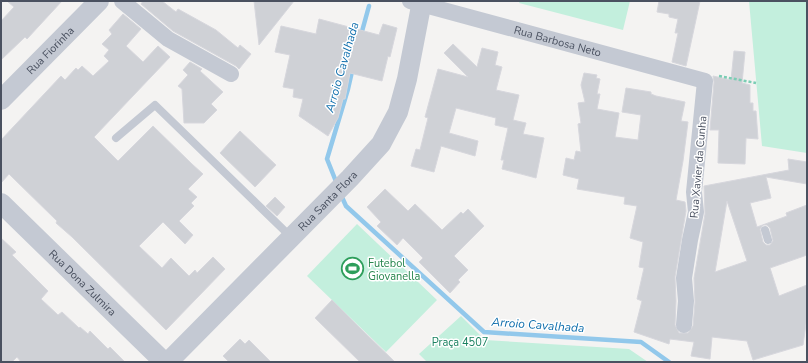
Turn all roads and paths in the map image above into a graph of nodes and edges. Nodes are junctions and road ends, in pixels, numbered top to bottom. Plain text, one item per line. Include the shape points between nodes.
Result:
1 (99, 1) edge
2 (122, 1) edge
3 (418, 2) edge
4 (231, 74) dead end
5 (705, 81) junction
6 (756, 83) dead end
7 (1, 100) edge
8 (116, 138) dead end
9 (1, 203) edge
10 (765, 230) dead end
11 (291, 237) junction
12 (768, 240) dead end
13 (684, 325) dead end
14 (164, 362) edge
15 (168, 362) edge

1 - 7 street, Rua Fiorinha
2 - 4 street via 168,39
3 - 5 street, Rua Barbosa Neto
3 - 11 street, Rua Santa Flora via 407,79 398,112 381,144
5 - 6 path via 709,74
5 - 13 street, Rua Xavier da Cunha via 694,192 696,212 684,278
8 - 11 lane via 155,105
9 - 14 street, Rua Dona Zulmira
10 - 12 lane
11 - 15 street, Rua Santa Flora

